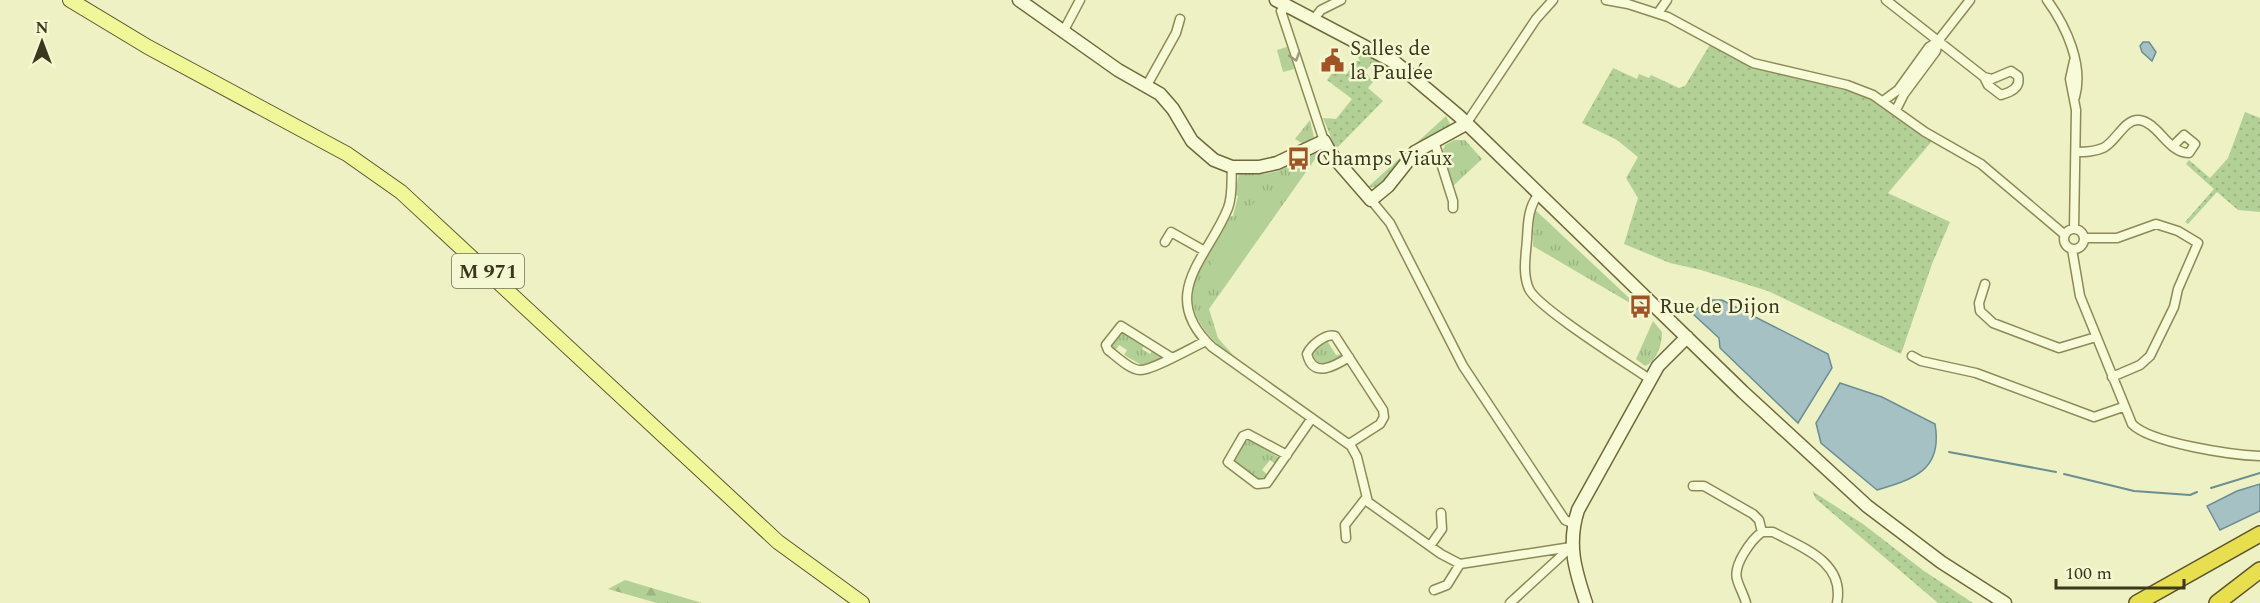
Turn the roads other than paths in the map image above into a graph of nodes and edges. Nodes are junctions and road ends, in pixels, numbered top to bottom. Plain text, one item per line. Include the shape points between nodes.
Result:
1 (69, 0) edge
2 (1018, 0) edge
3 (1080, 0) edge
4 (1276, 0) edge
5 (1341, 0) edge
6 (1553, 0) edge
7 (1606, 0) edge
8 (1667, 0) edge
9 (1886, 0) edge
10 (1970, 0) edge
11 (2047, 0) edge
12 (1288, 7) junction
13 (1658, 13) junction
14 (1180, 19) dead end
15 (1313, 20) junction
16 (1063, 32) junction
17 (1938, 41) junction
18 (1984, 77) dead end
19 (1147, 85) junction
20 (1883, 101) junction
21 (1896, 110) junction
22 (1466, 124) junction
23 (1324, 141) junction
24 (1434, 141) junction
25 (2173, 146) dead end
26 (2076, 152) junction
27 (1232, 167) junction
28 (1538, 195) junction
29 (1371, 200) junction
30 (1453, 208) dead end
31 (2074, 229) junction
32 (2065, 235) junction
33 (2084, 238) junction
34 (1165, 242) dead end
35 (2072, 249) junction
36 (1203, 250) junction
37 (1985, 284) dead end
38 (1687, 337) junction
39 (2096, 337) junction
40 (1206, 341) junction
41 (1912, 356) dead end
42 (1172, 357) junction
43 (1349, 357) junction
44 (2112, 376) junction
45 (1651, 380) junction
46 (2123, 407) junction
47 (1312, 418) junction
48 (1348, 444) junction
49 (1287, 455) junction
50 (2260, 456) edge
51 (1693, 486) dead end
52 (1366, 498) junction
53 (1441, 513) dead end
54 (1574, 525) junction
55 (1762, 532) junction
56 (2260, 534) edge
57 (1346, 538) dead end
58 (1430, 546) junction
59 (1571, 547) junction
60 (1460, 564) junction
61 (2260, 570) edge
62 (2260, 581) edge
63 (1434, 590) dead end
64 (862, 603) edge
65 (1510, 603) edge
66 (1586, 603) edge
67 (1746, 603) edge
68 (1837, 603) edge
69 (2005, 603) edge
70 (2137, 603) edge
71 (2217, 603) edge
72 (2231, 603) edge

1 - 64 main road, M 971 via 347,154 401,192 770,535
2 - 16 street
3 - 16 street
4 - 12 street
5 - 15 street
6 - 22 street via 1536,19
7 - 13 street
8 - 13 street
9 - 17 street
10 - 17 street
11 - 26 street via 2064,28 2074,61 2070,79 2075,99
12 - 15 street
12 -> 23 street via 1281,11
13 - 20 street via 1753,63 1847,85
14 - 19 street
15 - 22 street via 1396,63
16 - 19 street
17 - 18 street
17 - 20 street via 1929,46 1898,90
17 - 21 street via 1936,51
19 - 27 street via 1169,103 1198,148
20 - 21 street
21 - 32 street via 1925,132 1981,164
22 - 24 street
22 - 28 street
23 - 27 street via 1268,165
23 - 29 street via 1330,154
24 - 29 street via 1415,152 1388,186
24 - 30 street
25 - 26 street via 2138,120 2128,124 2105,147
26 - 31 street
27 - 36 street via 1231,201
28 - 38 street
28 - 45 street via 1529,212 1526,251 1526,278 1532,294 1553,313
29 - 54 street via 1390,223 1463,366 1564,520
31 - 32 street
31 - 33 street
32 - 35 street via 2065,244
33 - 35 street via 2081,246
33 - 44 street via 2117,238 2156,224 2198,243 2150,356 2140,365
34 - 36 street via 1171,232
35 - 39 street via 2077,284
36 - 40 street via 1191,274 1188,298 1192,319
37 - 39 street via 1980,311 1993,323 2059,348
38 - 45 street via 1662,361
38 - 69 street via 1867,506
39 - 44 street
40 - 42 street
40 - 47 street
41 - 46 street via 1976,373 2094,417
42 - 42 street via 1140,370 1106,345 1120,326
43 - 43 street via 1331,334 1307,354 1323,370
43 - 48 street via 1384,417 1380,424
44 - 46 street
45 - 54 street via 1586,491
46 - 50 street via 2139,431 2210,449
47 - 48 street
47 - 49 street
48 - 52 street via 1357,457
49 - 49 street via 1262,485 1228,462 1248,434
51 - 55 street via 1704,486 1753,514
52 - 57 street via 1345,525
52 - 58 street
53 - 58 street via 1442,529
54 - 59 street
55 - 67 street via 1737,570
55 - 68 street via 1773,532 1829,566 1839,585
56 - 70 highway
58 - 60 street
59 - 60 street
59 - 65 street
59 - 66 street
60 - 63 street via 1447,585
61 - 71 highway
62 - 72 highway

